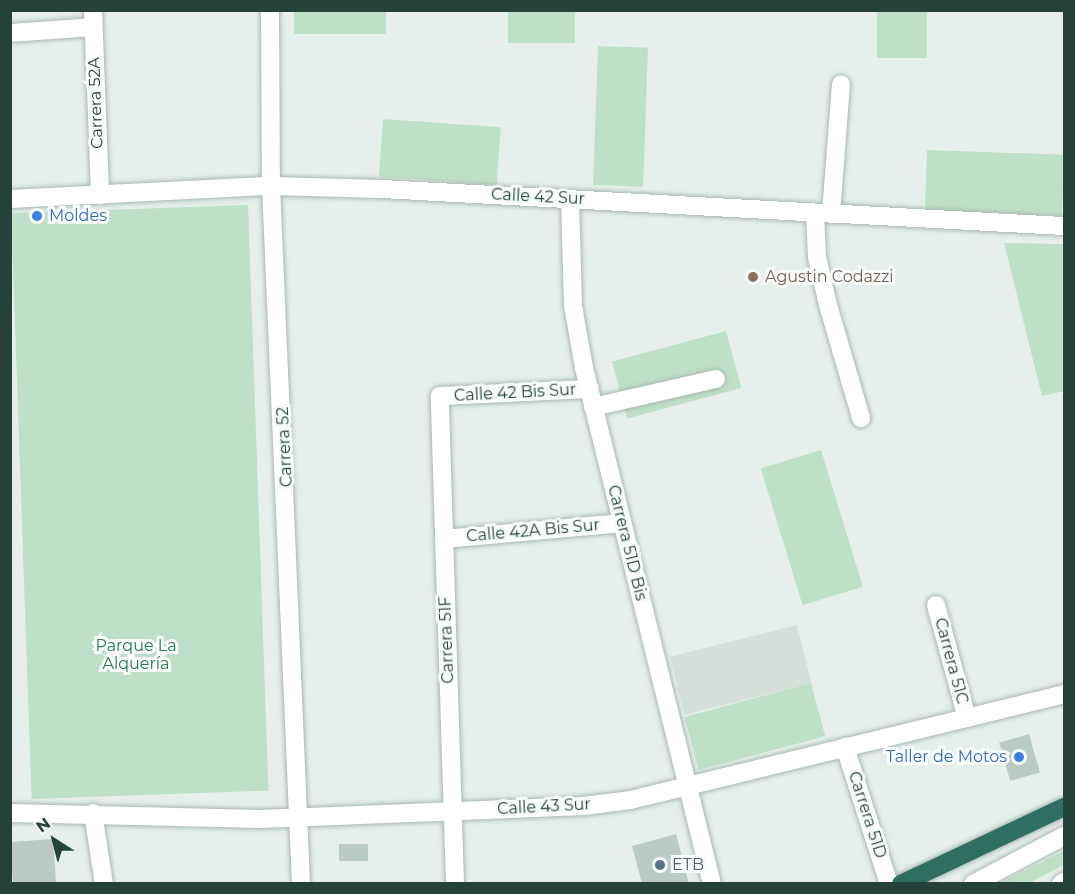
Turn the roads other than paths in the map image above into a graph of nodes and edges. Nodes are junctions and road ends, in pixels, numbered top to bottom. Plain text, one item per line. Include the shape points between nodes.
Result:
1 (270, 10) edge
2 (93, 19) edge
3 (10, 33) edge
4 (841, 84) dead end
5 (272, 186) junction
6 (100, 195) junction
7 (570, 198) junction
8 (10, 199) edge
9 (823, 213) junction
10 (1065, 226) edge
11 (716, 379) dead end
12 (440, 396) joint
13 (592, 398) junction
14 (861, 418) dead end
15 (622, 523) junction
16 (444, 539) junction
17 (936, 605) dead end
18 (1063, 699) edge
19 (966, 718) junction
20 (845, 747) junction
21 (688, 785) junction
22 (1065, 807) edge
23 (453, 811) junction
24 (10, 813) edge
25 (93, 813) junction
26 (299, 818) junction
27 (1065, 836) edge
28 (104, 884) edge
29 (301, 884) edge
30 (455, 884) edge
31 (712, 884) edge
32 (889, 884) edge
33 (901, 884) edge
34 (973, 884) edge

1 - 5 street, Carrera 52
2 - 3 street
2 - 6 street, Carrera 52A
4 - 9 street
5 - 6 street, Calle 42 Sur
5 - 7 street, Calle 42 Sur
5 - 26 street, Carrera 52
6 - 8 street, Calle 42 Sur
7 - 9 street, Calle 42 Sur
7 - 13 street, Carrera 51D Bis via 573,306
9 - 10 street, Calle 42 Sur
9 - 14 street via 817,257
11 - 13 street, Calle 42 Bis Sur
12 - 13 street, Calle 42 Bis Sur
12 - 16 street, Carrera 51F
13 - 15 street, Carrera 51D Bis
15 - 16 street, Calle 42A Bis Sur
15 - 21 street, Carrera 51D Bis
16 - 23 street, Carrera 51F
17 - 19 street, Carrera 51C
18 - 19 street, Calle 43 Sur
19 - 20 street, Calle 43 Sur
20 - 21 street, Calle 43 Sur
20 - 32 street, Carrera 51D
21 - 23 street, Calle 43 Sur via 607,803
21 - 31 street, Carrera 51D Bis
22 - 33 highway
23 - 26 street, Calle 43 Sur
23 - 30 street, Carrera 51F
24 - 25 street, Calle 43 Sur
25 - 26 street, Calle 43 Sur
25 - 28 street
26 - 29 street, Carrera 52
27 - 34 street

